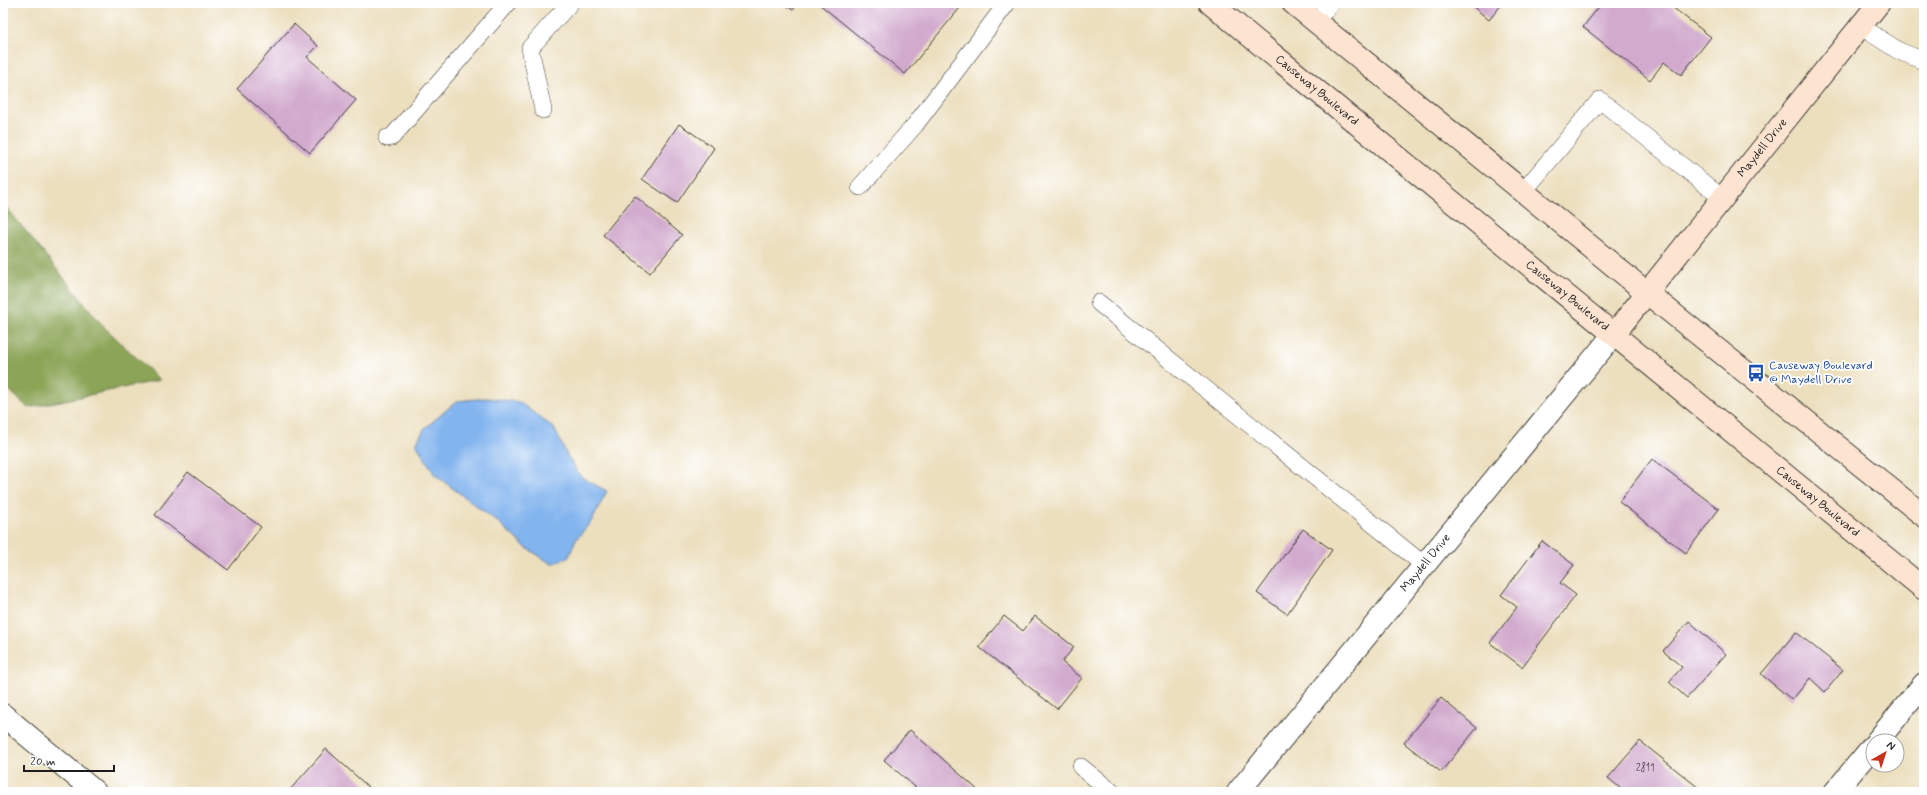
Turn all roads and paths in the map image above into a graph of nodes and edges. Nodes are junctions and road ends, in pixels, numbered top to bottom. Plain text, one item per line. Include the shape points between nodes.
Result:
1 (508, 3) edge
2 (570, 3) edge
3 (1007, 3) edge
4 (1210, 3) edge
5 (1293, 3) edge
6 (1331, 3) edge
7 (1879, 3) edge
8 (1316, 21) junction
9 (1860, 26) junction
10 (1924, 61) edge
11 (543, 110) dead end
12 (387, 138) dead end
13 (860, 187) dead end
14 (1523, 192) junction
15 (1722, 198) junction
16 (1646, 292) junction
17 (1099, 303) dead end
18 (1614, 334) junction
19 (1924, 516) edge
20 (1424, 565) junction
21 (1924, 589) edge
22 (1924, 684) edge
23 (3, 715) edge
24 (1884, 733) edge
25 (1865, 756) edge
26 (1081, 767) dead end
27 (95, 792) edge
28 (1112, 792) edge
29 (1238, 792) edge
30 (1835, 792) edge

1 - 12 lane via 392,137
2 - 11 lane via 530,48
3 - 13 lane via 915,125
4 - 18 main road, Causeway Boulevard
5 - 8 main road
6 - 8 lane
7 - 9 main road, Maydell Drive
8 - 14 main road
9 - 10 lane via 1899,51
9 - 15 main road, Maydell Drive
14 - 15 lane via 1600,100
14 - 16 main road
15 - 16 main road, Maydell Drive
16 - 18 main road, Maydell Drive
16 - 19 main road
17 - 20 lane
18 - 20 street, Maydell Drive
18 - 21 main road, Causeway Boulevard
20 - 29 street, Maydell Drive
22 - 24 street
23 - 27 street
25 - 30 street
26 - 28 lane

